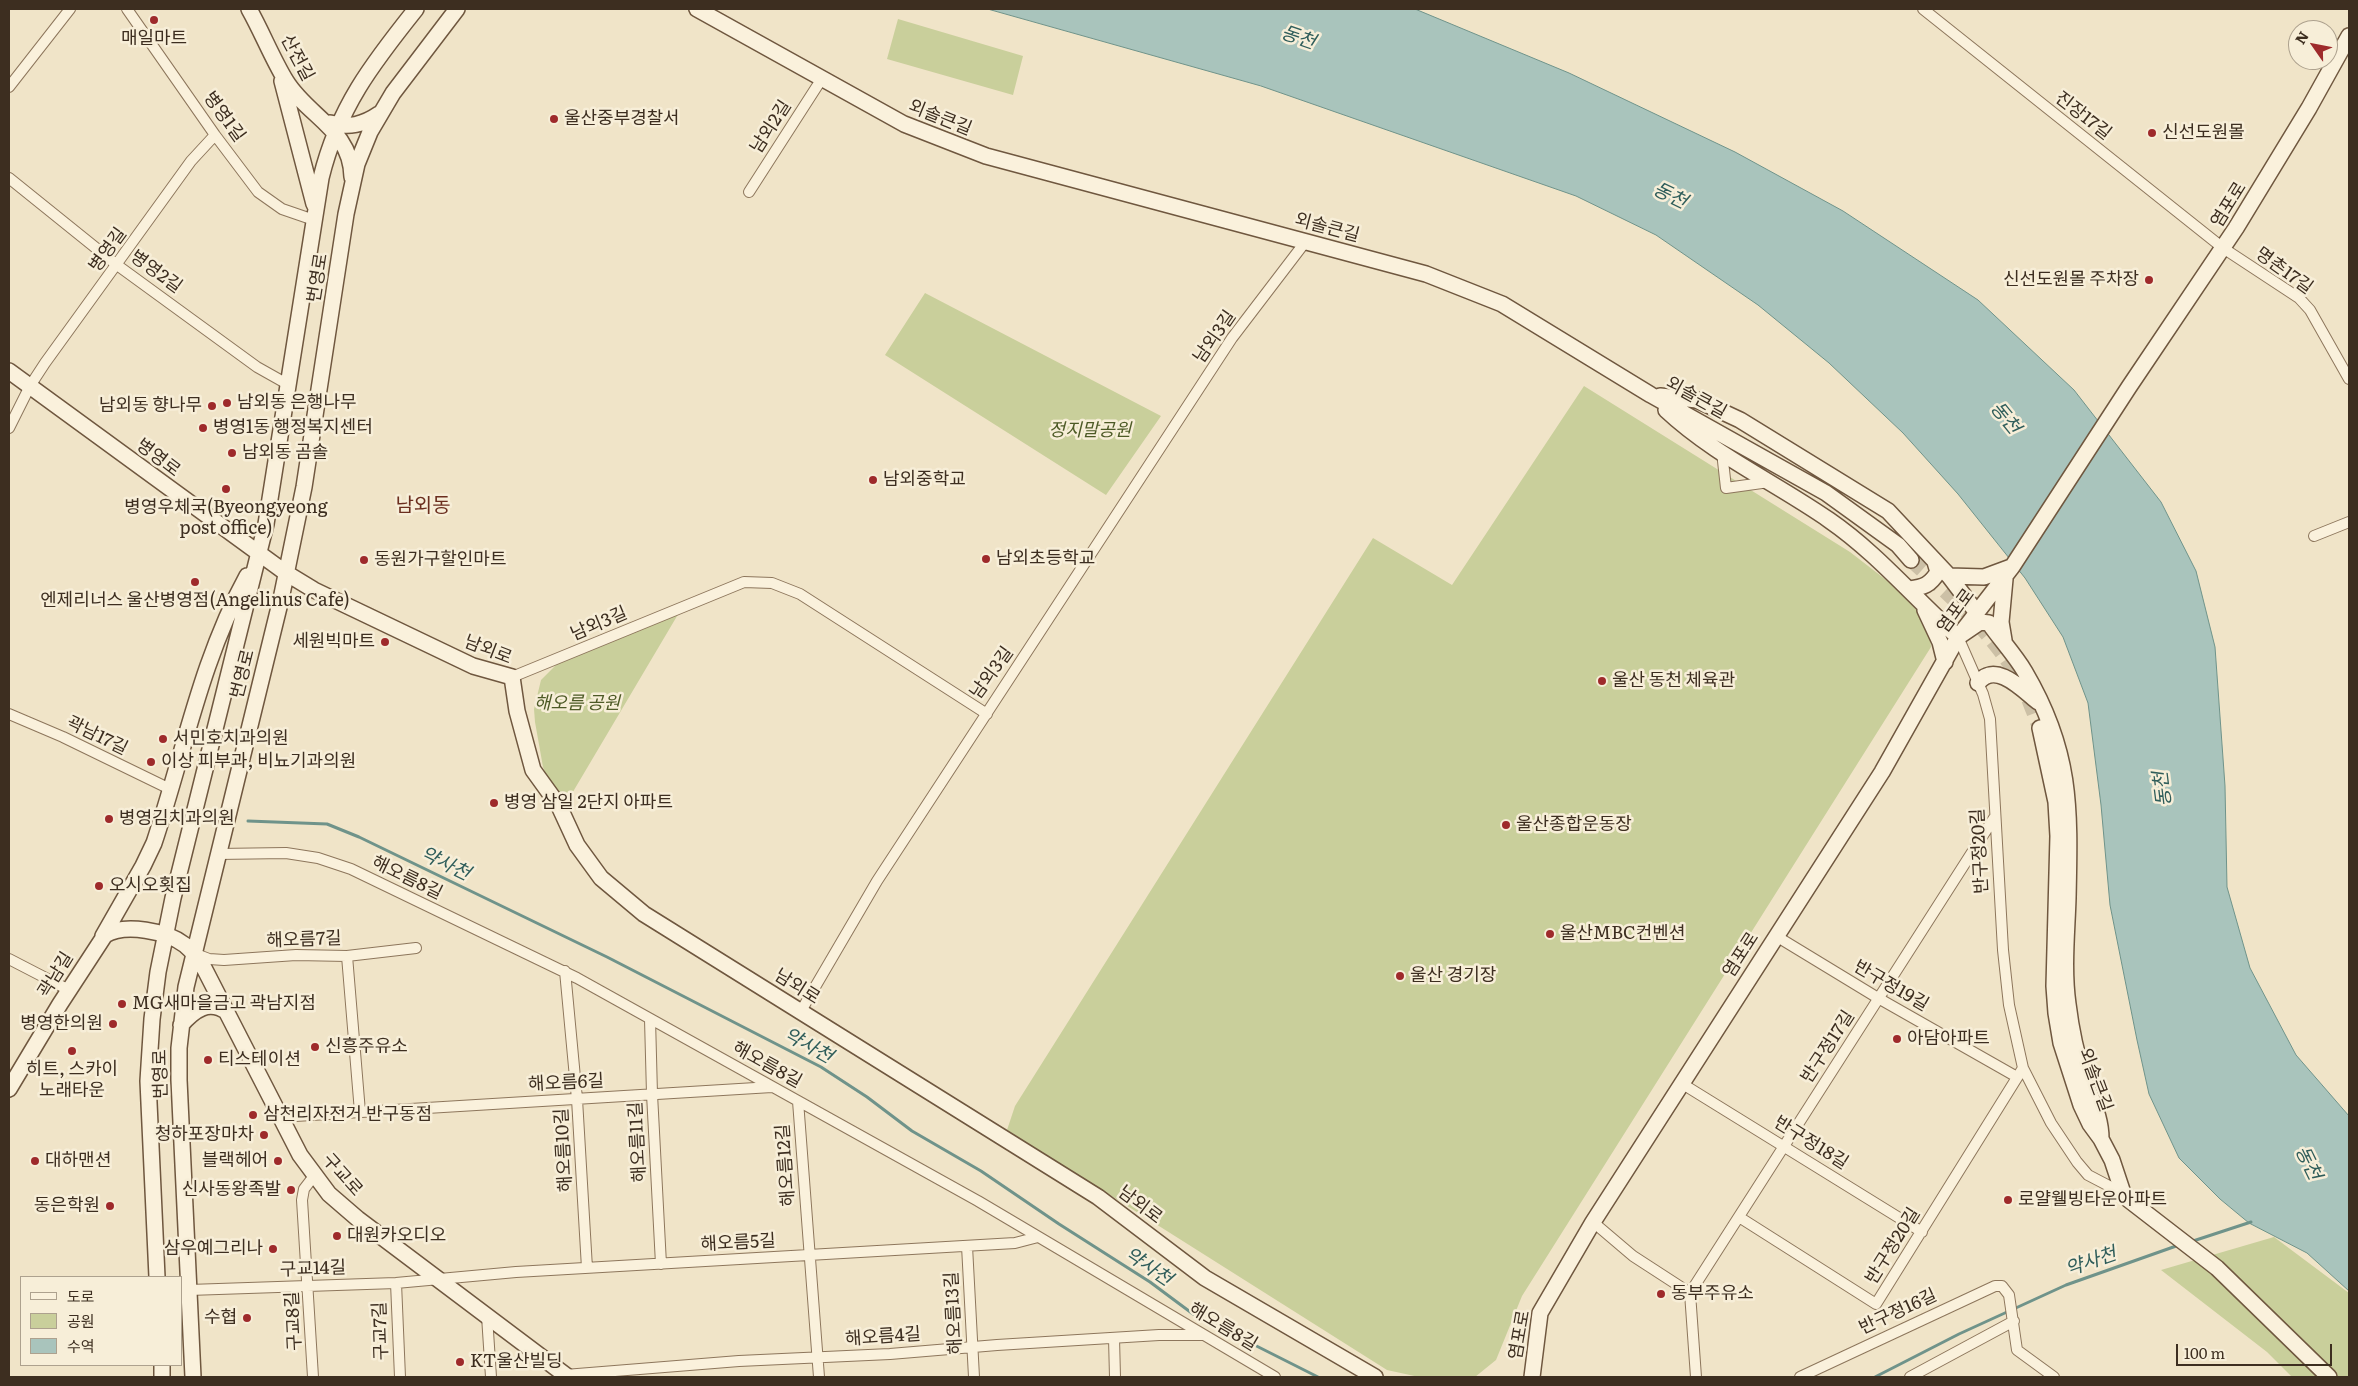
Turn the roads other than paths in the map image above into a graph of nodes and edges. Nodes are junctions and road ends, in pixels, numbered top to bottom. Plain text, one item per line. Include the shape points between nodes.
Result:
1 (70, 9) edge
2 (127, 9) edge
3 (249, 9) edge
4 (416, 9) edge
5 (457, 9) edge
6 (696, 9) edge
7 (1924, 9) edge
8 (2349, 36) edge
9 (277, 63) junction
10 (821, 80) junction
11 (9, 88) edge
12 (380, 112) junction
13 (336, 128) junction
14 (216, 135) junction
15 (9, 178) edge
16 (351, 188) junction
17 (749, 192) dead end
18 (315, 215) junction
19 (1306, 241) junction
20 (2224, 248) junction
21 (117, 265) junction
22 (9, 371) edge
23 (2349, 379) edge
24 (288, 385) junction
25 (30, 386) junction
26 (1651, 395) junction
27 (9, 428) edge
28 (1722, 452) junction
29 (1770, 482) junction
30 (2349, 522) edge
31 (2314, 536) dead end
32 (259, 555) junction
33 (1911, 560) tunnel mouth
34 (1935, 562) junction
35 (2009, 570) junction
36 (286, 573) junction
37 (1949, 576) junction
38 (1910, 589) junction
39 (1922, 604) junction
40 (1977, 613) junction
41 (1958, 637) junction
42 (2006, 647) junction
43 (1945, 662) junction
44 (512, 677) junction
45 (1978, 683) junction
46 (2042, 704) junction
47 (9, 714) edge
48 (987, 714) junction
49 (2040, 728) tunnel mouth
50 (170, 790) junction
51 (1994, 818) junction
52 (218, 854) junction
53 (164, 935) junction
54 (1776, 936) junction
55 (99, 943) junction
56 (416, 948) dead end
57 (193, 952) junction
58 (347, 956) junction
59 (9, 959) edge
60 (565, 971) junction
61 (69, 990) junction
62 (1878, 998) junction
63 (801, 1011) junction
64 (227, 1012) junction
65 (650, 1019) junction
66 (181, 1024) junction
67 (2020, 1072) junction
68 (1681, 1083) junction
69 (773, 1087) junction
70 (9, 1089) edge
71 (652, 1094) junction
72 (577, 1099) junction
73 (798, 1101) junction
74 (360, 1112) junction
75 (279, 1117) junction
76 (2101, 1139) junction
77 (1784, 1146) junction
78 (314, 1176) junction
79 (2111, 1187) dead end
80 (1739, 1217) junction
81 (1593, 1222) junction
82 (1922, 1232) junction
83 (1038, 1237) junction
84 (967, 1246) junction
85 (809, 1255) junction
86 (661, 1264) junction
87 (587, 1268) junction
88 (158, 1276) edge
89 (438, 1280) junction
90 (396, 1283) junction
91 (308, 1286) junction
92 (189, 1290) junction
93 (1690, 1293) junction
94 (486, 1316) junction
95 (2014, 1321) junction
96 (1204, 1335) junction
97 (1114, 1338) junction
98 (971, 1347) junction
99 (818, 1357) junction
100 (566, 1376) edge
101 (193, 1377) edge
102 (313, 1377) edge
103 (400, 1377) edge
104 (491, 1377) edge
105 (819, 1377) edge
106 (974, 1377) edge
107 (1114, 1377) edge
108 (1275, 1377) edge
109 (1375, 1377) edge
110 (1532, 1377) edge
111 (1696, 1377) edge
112 (1800, 1377) edge
113 (1910, 1377) edge
114 (2054, 1377) edge
115 (2329, 1377) edge

1 - 11 street
2 - 14 street, 병영1길
3 - 9 main road, 산전길
4 - 13 main road, 번영로 via 365,76
5 - 12 main road, 번영로
6 - 10 main road, 외솔큰길
7 - 20 street, 진장17길
8 - 20 main road, 염포로
9 - 13 main road, 산전길 via 296,96
9 - 18 main road
10 - 17 street, 남외2길
10 - 19 main road, 외솔큰길 via 904,124 986,156
12 - 13 main road via 363,124
12 - 16 main road, 번영로 via 365,143
13 - 16 main road via 347,152 352,174
13 - 18 main road, 번영로 via 321,178
14 - 18 street, 병영1길 via 258,192 282,209
14 - 21 street, 병영길 via 191,161
15 - 21 street, 병영2길
16 - 36 main road, 번영로 via 304,487
18 - 24 main road, 번영로
19 - 26 main road, 외솔큰길 via 1426,274 1502,304
19 - 48 street, 남외3길 via 1232,338
20 - 23 street, 명촌17길 via 2299,298 2310,310
20 - 35 main road, 염포로
21 - 24 street, 병영2길 via 257,367
21 - 25 street, 병영길
22 - 25 main road, 병영로
24 - 32 main road, 번영로
25 - 27 street, 병영길
25 - 32 main road, 병영로
26 - 28 main road via 1684,427
26 - 33 main road, 외솔큰길 via 1826,493 1898,545
26 - 34 main road via 1697,400 1740,420 1888,511
28 - 29 main road
28 - 29 street via 1726,488
29 - 38 main road via 1831,521
30 - 31 street
32 - 36 main road, 병영로
32 - 50 main road via 226,618 210,658
32 - 53 main road, 번영로
34 - 37 main road
34 - 38 main road via 1938,572 1932,581
35 - 37 main road via 1984,577
35 - 40 main road, 염포로
35 - 42 main road via 2001,622
36 - 44 main road, 남외로 via 314,590 479,669
36 - 52 main road, 번영로
37 - 40 main road
38 - 39 main road
39 - 41 main road
39 - 43 main road via 1940,642
40 - 41 main road, 염포로
41 - 42 main road via 1984,621 1989,623
41 - 43 main road, 염포로
41 - 45 street, 반구정20길
42 - 46 main road via 2024,670
43 - 54 main road, 염포로 via 1882,772
44 - 48 street, 남외3길 via 744,582 772,583 800,594
44 - 63 main road, 남외로 via 533,770 559,806 577,845 601,878 644,914
45 - 46 main road via 1988,674 2001,675
45 - 51 street, 반구정20길 via 1990,719
46 - 76 main road via 2064,766 2069,802 2068,1001 2084,1078 2100,1117
47 - 50 street, 곽남17길
48 - 63 street via 877,881
49 - 76 main road, 외솔큰길 via 2057,811 2056,1013 2061,1043 2081,1105
50 - 55 main road via 143,866
51 - 62 street, 반구정17길
51 - 67 street, 반구정20길 via 2002,950
52 - 57 main road, 번영로
52 - 60 street, 해오름8길 via 286,853 326,860
53 - 55 main road, 곽남길 via 122,928 113,930
53 - 57 main road, 구교로
53 - 88 main road, 번영로 via 152,1019 148,1081
54 - 62 street, 반구정19길
54 - 68 main road, 염포로
55 - 61 main road, 곽남길
56 - 58 street, 해오름7길
57 - 58 street, 해오름7길 via 209,959 224,960 296,955
57 - 64 main road, 구교로 via 213,982
57 - 66 main road, 번영로
58 - 74 street
59 - 61 street
60 - 65 street, 해오름8길
60 - 72 street, 해오름10길
61 - 70 main road, 곽남길
62 - 67 street, 반구정19길
62 - 77 street, 반구정17길
63 - 109 main road, 남외로 via 1098,1197 1205,1278
64 - 66 main road via 217,1006 204,1006
64 - 75 main road, 구교로
65 - 69 street, 해오름8길
65 - 71 street, 해오름11길
66 - 92 main road, 번영로 via 179,1080
67 - 79 street, 반구정20길 via 2077,1162 2088,1175
67 - 82 street, 반구정20길
68 - 77 street, 반구정18길
68 - 81 main road, 염포로
69 - 71 street, 해오름6길
69 - 73 street, 해오름8길
71 - 72 street, 해오름6길
71 - 86 street, 해오름11길
72 - 74 street, 해오름6길
72 - 87 street, 해오름10길
73 - 83 street, 해오름8길
73 - 85 street, 해오름12길
74 - 75 street, 해오름6길
75 - 78 main road, 구교로
76 - 115 main road, 외솔큰길 via 2129,1200 2217,1268
77 - 80 street, 반구정17길
77 - 82 street, 반구정18길
78 - 89 main road, 구교로 via 358,1219
78 - 91 street, 구교8길 via 304,1188 302,1200
80 - 82 street, 반구정20길 via 1876,1304
80 - 93 street, 반구정17길
81 - 93 street via 1633,1256
81 - 110 main road, 염포로 via 1540,1313
83 - 84 street, 해오름5길 via 1015,1244
83 - 96 street, 해오름8길
84 - 85 street, 해오름5길
84 - 98 street, 해오름13길
85 - 86 street, 해오름5길
85 - 99 street, 해오름12길
86 - 87 street, 해오름5길
87 - 89 street, 해오름5길
89 - 90 street, 구교14길
89 - 94 main road, 구교로
90 - 91 street, 구교14길
90 - 103 street, 구교7길
91 - 92 street, 구교14길
91 - 102 street, 구교8길
92 - 101 main road, 번영로
93 - 111 street
94 - 100 main road, 구교로
94 - 104 street
95 - 112 street, 반구정16길 via 2009,1295 2002,1286 1990,1287
95 - 113 street
95 - 114 street via 2017,1350
96 - 97 street, 해오름4길
96 - 108 street, 해오름8길
97 - 98 street, 해오름4길
97 - 107 street
98 - 99 street, 해오름4길
98 - 106 street, 해오름13길
99 - 100 street, 해오름4길
99 - 105 street, 해오름12길

